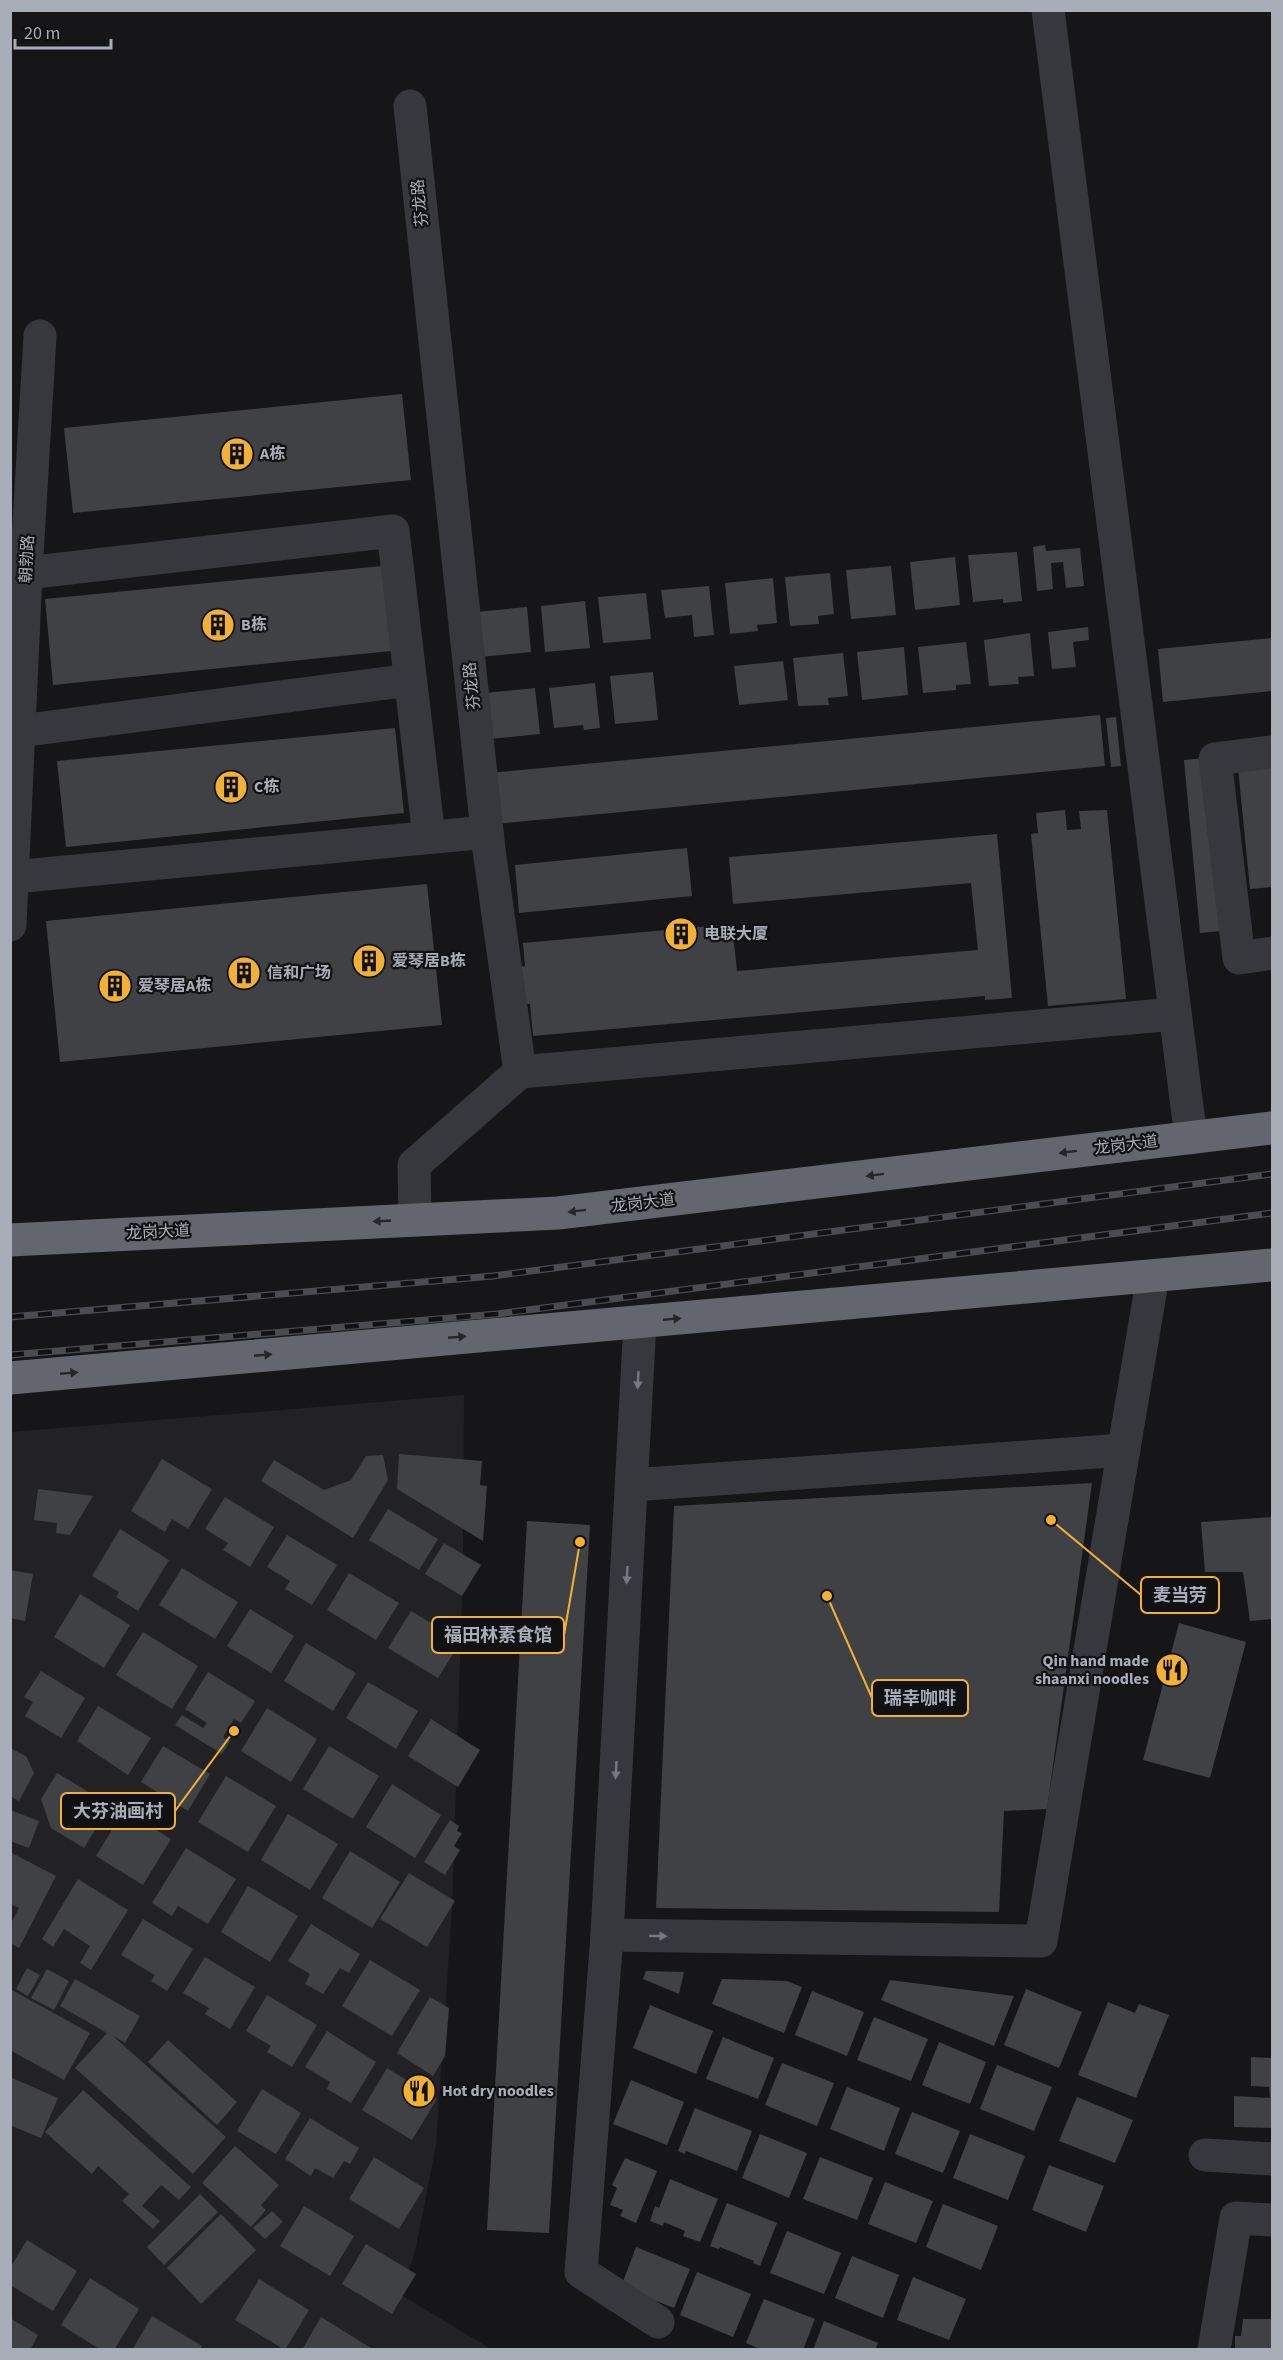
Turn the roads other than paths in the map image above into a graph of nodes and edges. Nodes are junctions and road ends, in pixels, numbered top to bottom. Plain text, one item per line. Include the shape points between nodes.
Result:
1 (1048, 10) edge
2 (410, 106) dead end
3 (40, 336) dead end
4 (26, 573) junction
5 (410, 680) junction
6 (20, 731) junction
7 (1272, 752) edge
8 (487, 832) junction
9 (429, 837) junction
10 (13, 877) junction
11 (10, 925) edge
12 (1272, 953) edge
13 (1175, 1014) junction
14 (520, 1072) junction
15 (1272, 1128) edge
16 (1191, 1138) junction
17 (415, 1220) junction
18 (10, 1240) edge
19 (1272, 1264) edge
20 (1153, 1276) junction
21 (640, 1322) junction
22 (10, 1378) edge
23 (1124, 1450) junction
24 (632, 1485) junction
25 (607, 1935) junction
26 (1205, 2155) dead end
27 (1272, 2159) edge
28 (1272, 2220) edge
29 (658, 2322) dead end
30 (1214, 2349) edge

1 - 13 street
2 - 8 street, 芬龙路
3 - 4 street, 朝勃路
4 - 5 street via 393,531
4 - 6 street, 朝勃路
5 - 6 street
5 - 9 street
6 - 10 street, 朝勃路
7 - 12 street via 1215,759 1239,958
8 - 9 street
8 - 14 street, 芬龙路
9 - 10 street
10 - 11 street, 朝勃路
13 - 14 street
13 - 16 street
14 - 17 street via 414,1165
15 - 16 highway, 龙岗大道
16 -> 17 highway, 龙岗大道 via 558,1213
17 -> 18 highway, 龙岗大道
19 - 20 highway
21 -> 20 highway
20 - 23 street
22 -> 21 highway
21 -> 24 street
23 - 24 street
25 -> 23 street via 1041,1941
24 -> 25 street
25 - 29 street via 580,2272
26 - 27 street
28 - 30 street via 1236,2218

